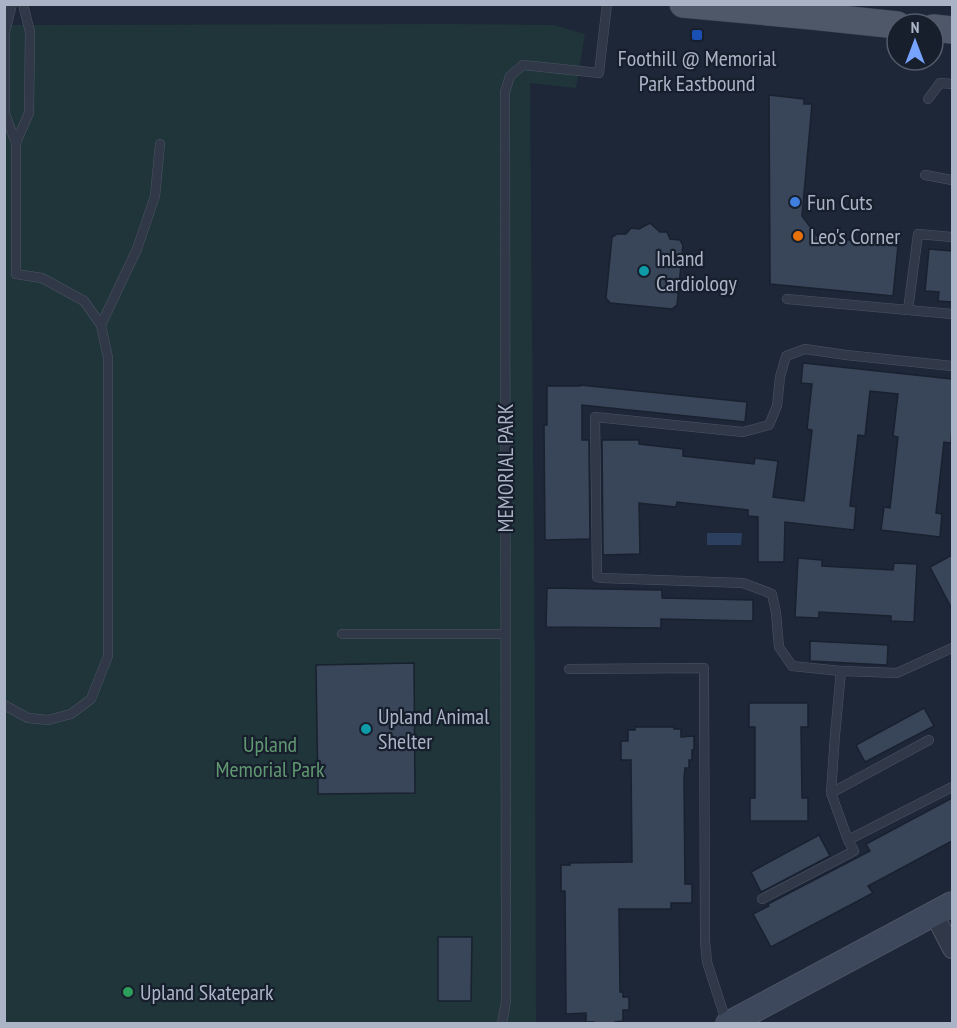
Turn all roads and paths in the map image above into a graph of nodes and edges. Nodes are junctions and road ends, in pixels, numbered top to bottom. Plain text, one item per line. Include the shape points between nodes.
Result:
1 (12, 4) edge
2 (22, 4) edge
3 (608, 4) edge
4 (683, 4) edge
5 (813, 10) edge
6 (885, 23) edge
7 (952, 84) edge
8 (927, 99) dead end
9 (16, 143) junction
10 (160, 144) dead end
11 (925, 175) dead end
12 (952, 180) edge
13 (952, 237) edge
14 (787, 299) dead end
15 (908, 310) junction
16 (952, 314) edge
17 (101, 325) junction
18 (952, 366) edge
19 (342, 634) dead end
20 (505, 634) junction
21 (952, 648) edge
22 (570, 669) dead end
23 (841, 671) junction
24 (4, 705) edge
25 (929, 740) dead end
26 (952, 787) edge
27 (831, 793) junction
28 (848, 840) junction
29 (762, 899) dead end
30 (947, 909) edge
31 (952, 949) edge
32 (502, 1023) edge
33 (728, 1023) edge

1 - 9 lane via 5,32 5,114
2 - 9 lane via 30,32 29,113
3 - 20 lane, MEMORIAL PARK via 599,73 524,65 510,76 505,92
4 - 5 main road
5 - 6 main road
7 - 8 lane via 940,83
9 - 17 lane via 12,274 42,278 84,301
10 - 17 lane via 155,196 137,249
11 - 12 lane
13 - 15 lane via 918,234
14 - 15 lane
15 - 16 lane
17 - 24 lane via 108,358 108,656 91,699 71,714 48,720 28,718
18 - 23 lane via 806,349 786,356 777,405 769,424 743,432 594,417 597,577 743,583 772,594 779,647 792,666
19 - 20 lane
20 - 32 lane, MEMORIAL PARK via 507,1001
21 - 23 lane via 897,673
22 - 33 lane via 704,668 705,941 707,962
23 - 27 lane
25 - 27 lane
26 - 28 lane
27 - 28 lane
28 - 29 lane via 854,851
30 - 31 street
30 - 33 street

